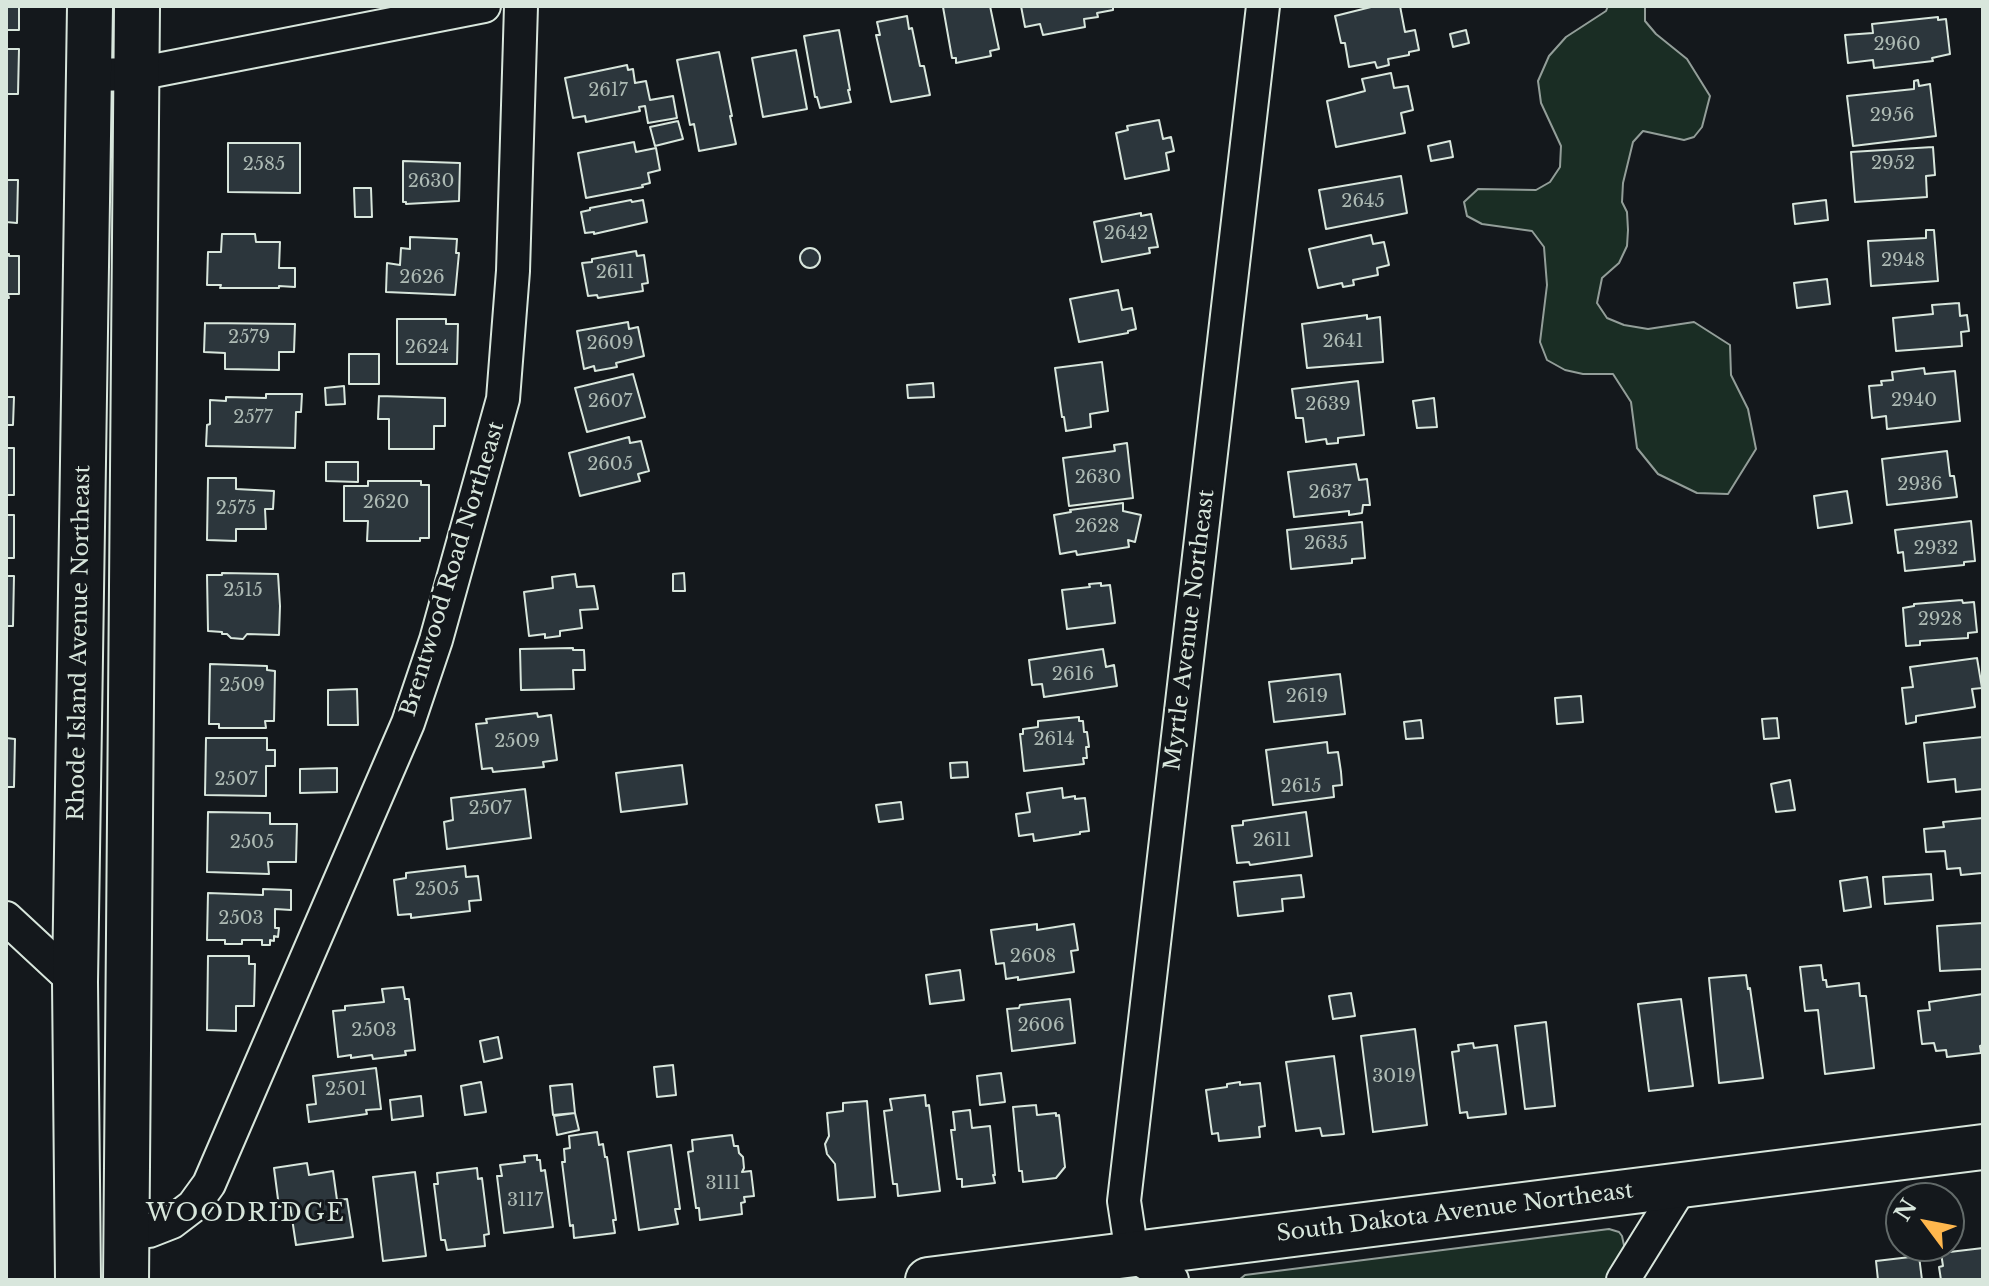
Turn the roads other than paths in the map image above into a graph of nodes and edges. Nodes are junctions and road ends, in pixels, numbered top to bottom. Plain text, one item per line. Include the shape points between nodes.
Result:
1 (90, 6) edge
2 (137, 6) edge
3 (484, 6) edge
4 (521, 6) edge
5 (1263, 6) edge
6 (137, 74) junction
7 (89, 75) junction
8 (6, 918) edge
9 (75, 982) junction
10 (1983, 1147) edge
11 (1682, 1185) junction
12 (127, 1234) junction
13 (1132, 1254) junction
14 (78, 1280) edge
15 (126, 1280) edge
16 (928, 1280) edge
17 (1172, 1280) edge
18 (1623, 1280) edge

1 - 7 main road, Rhode Island Avenue Northeast
2 - 6 main road
3 - 6 street
4 - 12 street, Brentwood Road Northeast via 513,271 503,399 436,640 408,723 209,1184 172,1222
5 - 13 street, Myrtle Avenue Northeast via 1124,1201
6 - 7 street
6 - 12 main road
7 - 9 main road, Rhode Island Avenue Northeast
8 - 9 street
9 - 14 main road, Rhode Island Avenue Northeast
10 - 11 main road, South Dakota Avenue Northeast
11 - 13 main road, South Dakota Avenue Northeast
11 - 18 street
12 - 15 main road
13 - 16 main road, South Dakota Avenue Northeast
13 - 17 street

